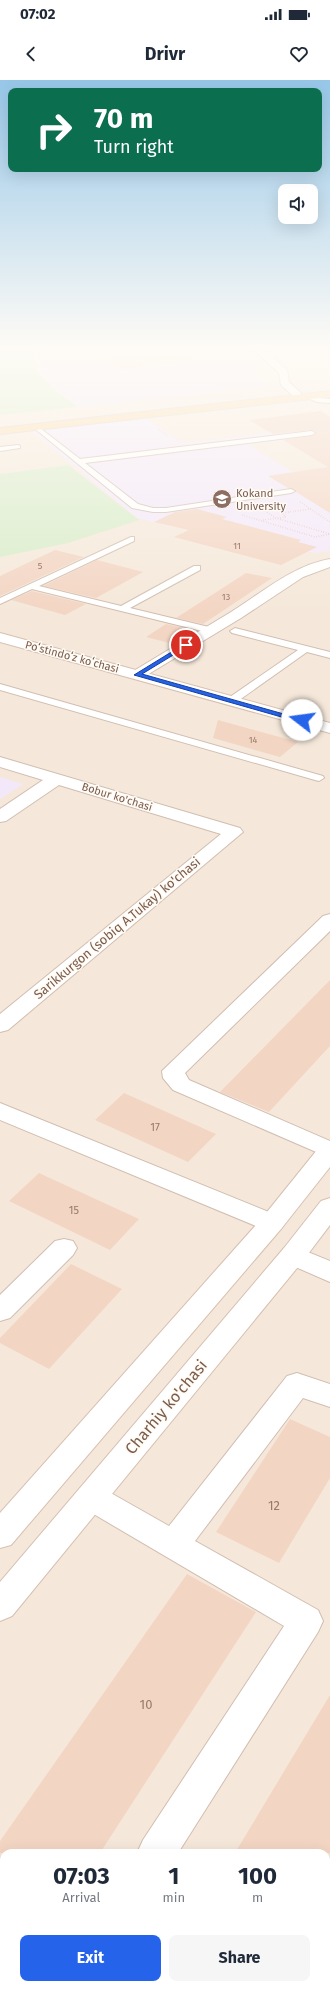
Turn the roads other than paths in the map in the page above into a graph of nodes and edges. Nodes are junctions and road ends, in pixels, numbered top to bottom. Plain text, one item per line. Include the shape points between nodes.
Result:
1 (48, 436) edge
2 (286, 436) edge
3 (18, 447) dead end
4 (0, 449) edge
5 (80, 461) junction
6 (291, 492) dead end
7 (131, 539) dead end
8 (330, 563) edge
9 (198, 568) dead end
10 (30, 586) junction
11 (0, 601) edge
12 (121, 609) junction
13 (210, 630) junction
14 (235, 632) dead end
15 (0, 637) edge
16 (305, 649) junction
17 (330, 655) edge
18 (137, 675) junction
19 (0, 687) edge
20 (231, 701) junction
21 (330, 728) edge
22 (0, 762) edge
23 (319, 778) dead end
24 (56, 779) junction
25 (0, 817) edge
26 (234, 832) joint
27 (330, 920) edge
28 (0, 1025) edge
29 (0, 1111) edge
30 (330, 1150) edge
31 (330, 1207) edge
32 (272, 1223) junction
33 (64, 1248) dead end
34 (293, 1255) junction
35 (330, 1272) edge
36 (0, 1311) edge
37 (330, 1396) edge
38 (91, 1497) junction
39 (0, 1535) edge
40 (173, 1545) junction
41 (0, 1606) edge
42 (159, 1849) edge

1 - 5 lane
2 - 5 lane
3 - 4 lane
5 - 6 lane via 135,506 143,509 166,510
7 - 10 lane
8 - 13 street via 317,564 304,570
9 - 12 lane
10 - 11 lane
10 - 12 lane
12 - 13 lane
13 - 18 street
14 - 16 lane
15 - 18 street, Poʻstindoʻz koʻchasi
16 - 17 lane
16 - 20 lane
18 - 20 street, Poʻstindoʻz koʻchasi
19 - 23 lane
20 - 21 street, Poʻstindoʻz koʻchasi
22 - 24 street, Bobur ko'chasi
24 - 25 street
24 - 26 street, Bobur ko'chasi
26 - 28 street, Sarikkurgon (sobiq A.Tukay) ko'chasi
27 - 30 street via 173,1071 174,1078 181,1086
29 - 32 street
30 - 32 street
31 - 34 street, Charhiy ko'chasi
32 - 39 street
33 - 36 street
34 - 35 street
34 - 38 street, Charhiy ko'chasi
37 - 40 street via 297,1384
38 - 40 street
38 - 41 street, Charhiy ko'chasi
40 - 42 street via 306,1621

